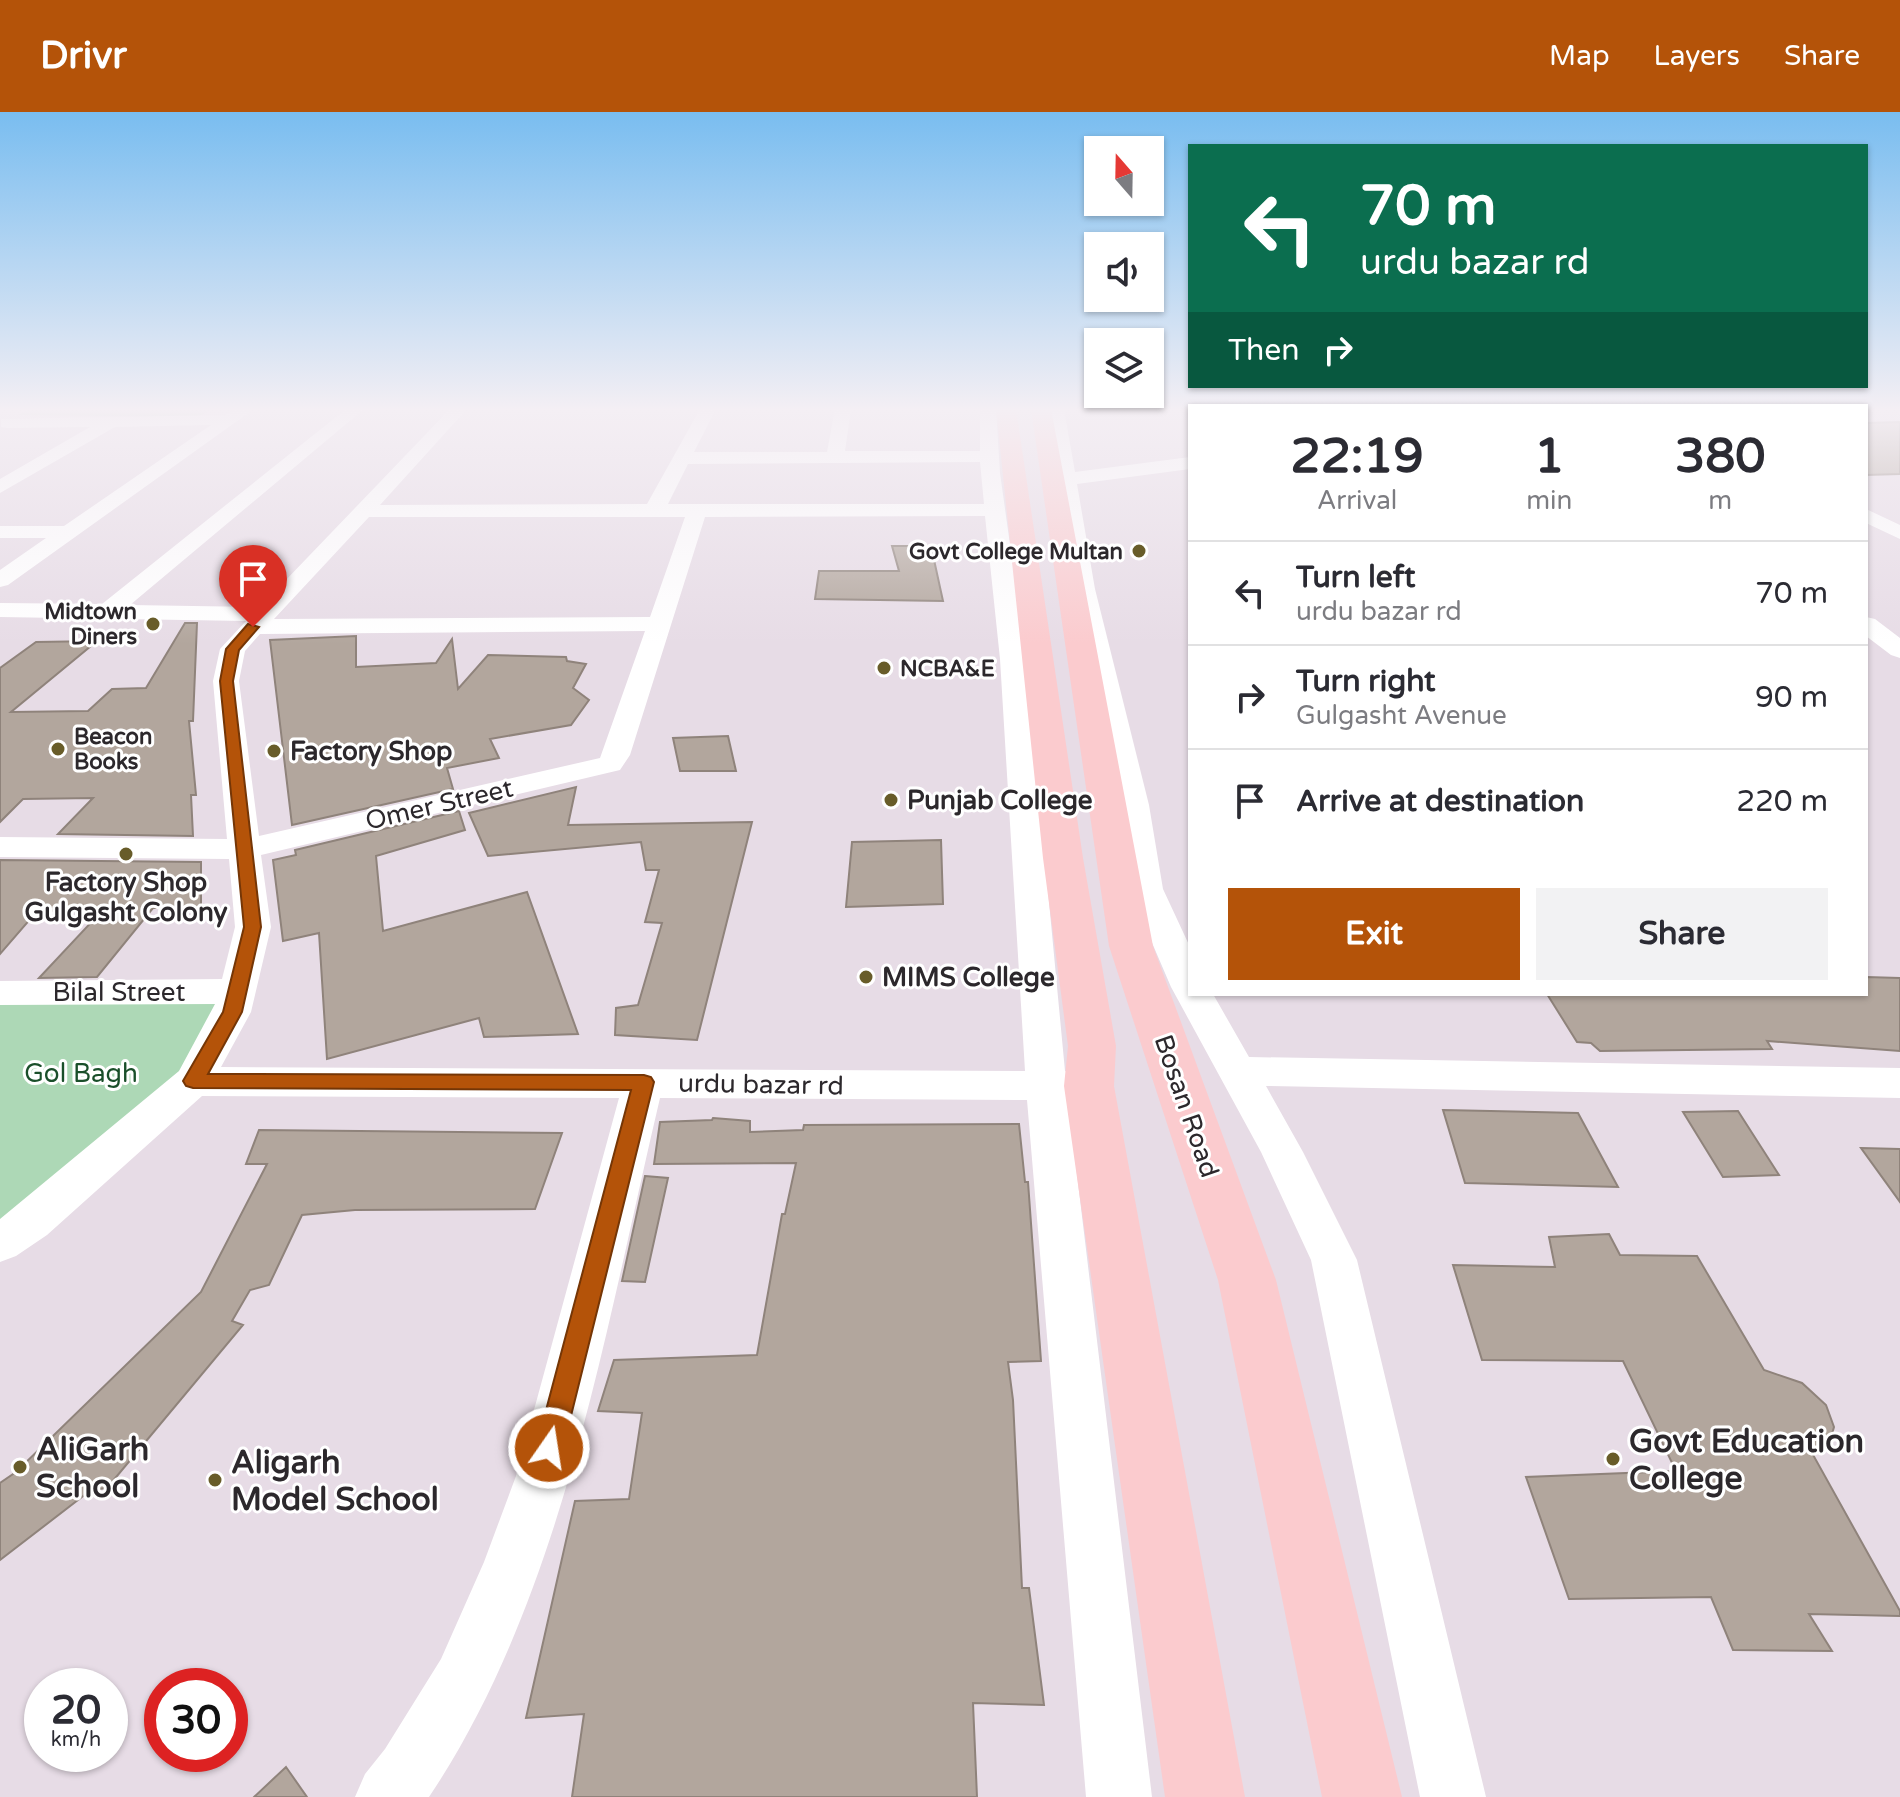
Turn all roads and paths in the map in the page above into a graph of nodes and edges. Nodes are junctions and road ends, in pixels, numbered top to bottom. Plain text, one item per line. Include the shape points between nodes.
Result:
1 (129, 488) edge
2 (259, 488) edge
3 (383, 488) edge
4 (667, 488) edge
5 (1001, 488) edge
6 (1026, 488) edge
7 (1034, 488) edge
8 (1070, 488) edge
9 (655, 509) junction
10 (697, 510) junction
11 (996, 510) junction
12 (361, 511) junction
13 (1868, 516) edge
14 (0, 532) edge
15 (65, 532) junction
16 (1868, 533) edge
17 (1900, 533) edge
18 (0, 580) edge
19 (0, 610) edge
20 (108, 611) junction
21 (259, 620) junction
22 (657, 624) junction
23 (1868, 626) edge
24 (1900, 650) edge
25 (0, 847) edge
26 (246, 849) junction
27 (1188, 983) edge
28 (238, 991) junction
29 (0, 993) edge
30 (1195, 996) edge
31 (1235, 1071) junction
32 (193, 1081) junction
33 (644, 1082) junction
34 (1900, 1083) edge
35 (1067, 1086) junction
36 (0, 1243) edge
37 (388, 1797) edge
38 (1119, 1797) edge
39 (1205, 1797) edge
40 (1362, 1797) edge
41 (1453, 1797) edge

1 - 15 street
2 - 20 street
3 - 12 street
4 - 9 street
5 - 11 street
6 - 35 main road via 1063,858 1092,1046
7 - 40 main road, Bosan Road via 1131,946 1247,1280
8 - 27 street via 1083,589 1134,805 1146,889
9 - 10 street
9 - 12 street
10 - 11 street
10 - 22 street, Omer Street
11 - 35 street
12 - 21 street
13 - 17 street
14 - 15 street
15 - 18 street
16 - 17 street
19 - 20 street
20 - 21 street
21 - 22 street
21 - 26 street via 233,649 226,681
22 - 26 street, Omer Street via 610,764
23 - 24 street
25 - 26 street, Omer Street
26 - 28 street via 253,927
28 - 29 street, Bilal Street
28 - 32 street via 232,1012
30 - 31 street
31 - 34 street
31 - 41 street via 1282,1152 1334,1260
32 - 33 street, urdu bazar rd
32 - 36 street
33 - 35 street, urdu bazar rd
33 - 37 street via 543,1476 510,1570 463,1681
35 - 38 street
35 - 39 main road

